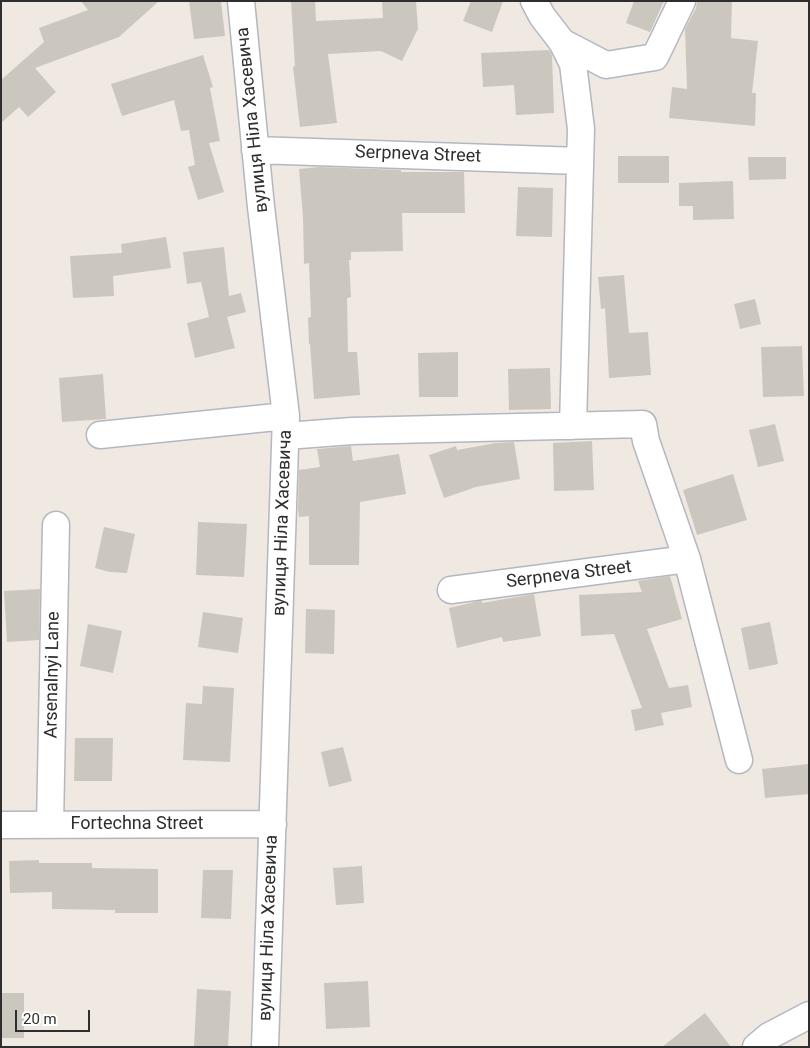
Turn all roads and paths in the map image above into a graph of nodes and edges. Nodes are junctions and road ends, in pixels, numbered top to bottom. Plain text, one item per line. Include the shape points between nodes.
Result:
1 (241, 1) edge
2 (534, 1) edge
3 (682, 1) edge
4 (562, 42) junction
5 (255, 150) junction
6 (580, 161) junction
7 (286, 426) junction
8 (572, 426) junction
9 (100, 435) dead end
10 (56, 525) dead end
11 (687, 559) junction
12 (451, 590) dead end
13 (739, 760) dead end
14 (273, 824) junction
15 (1, 825) edge
16 (50, 825) junction
17 (809, 1015) edge
18 (265, 1047) edge
19 (756, 1047) edge

1 - 5 street, вулиця Ніла Хасевича
2 - 4 street
3 - 4 street via 655,57 606,66
4 - 6 street via 573,64 581,129
5 - 6 street, Serpneva Street
5 - 7 street, вулиця Ніла Хасевича
6 - 8 street
7 - 8 street via 352,431
7 - 9 street
7 - 14 street, вулиця Ніла Хасевича
8 - 11 street via 643,424
10 - 16 street, Arsenalnyi Lane
11 - 12 street, Serpneva Street
11 - 13 street
14 - 16 street, Fortechna Street
14 - 18 street, вулиця Ніла Хасевича
15 - 16 street, Fortechna Street
17 - 19 street via 769,1036

